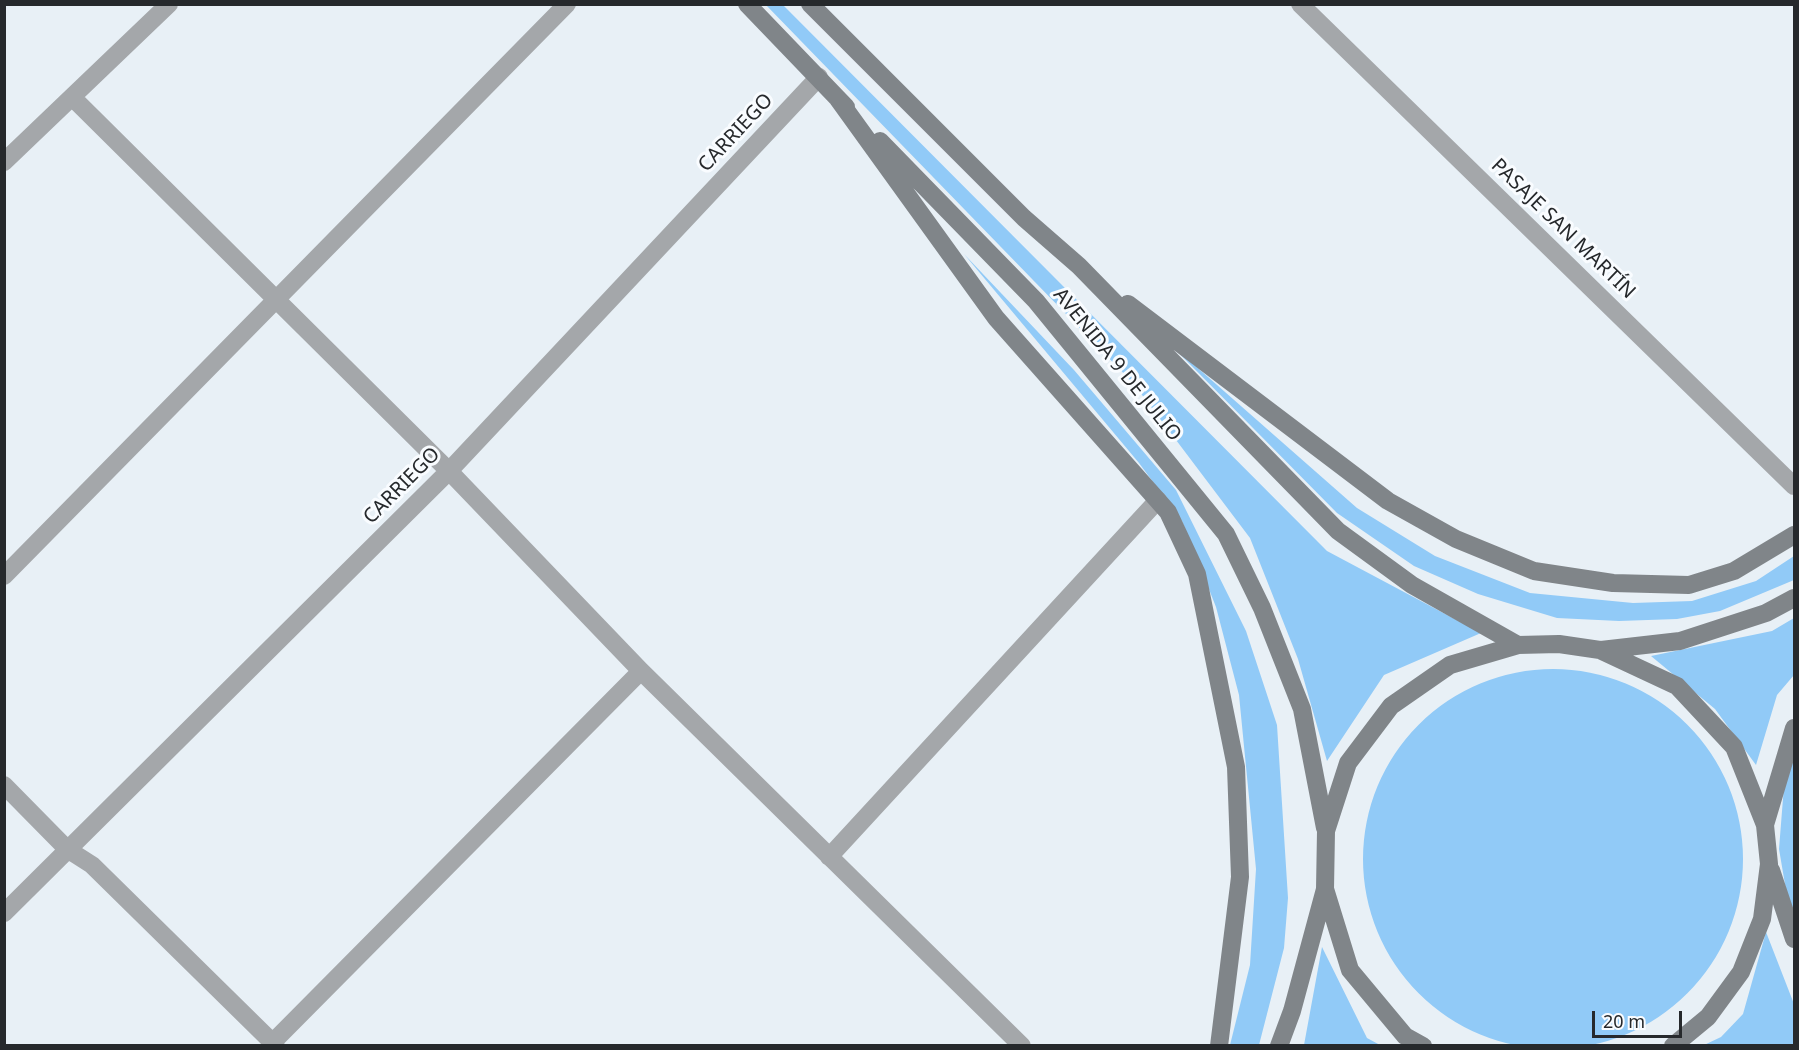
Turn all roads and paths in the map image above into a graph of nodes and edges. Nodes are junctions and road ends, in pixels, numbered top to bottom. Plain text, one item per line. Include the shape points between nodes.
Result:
1 (168, 4) edge
2 (567, 4) edge
3 (747, 4) edge
4 (810, 4) edge
5 (1300, 4) edge
6 (819, 77) junction
7 (72, 97) junction
8 (838, 99) junction
9 (4, 162) edge
10 (1079, 266) junction
11 (275, 301) junction
12 (449, 471) junction
13 (1794, 486) edge
14 (1158, 500) junction
15 (1794, 535) edge
16 (4, 576) edge
17 (1794, 598) edge
18 (1518, 645) junction
19 (1600, 650) junction
20 (641, 671) junction
21 (1794, 728) edge
22 (4, 785) edge
23 (1765, 825) junction
24 (1326, 831) junction
25 (67, 849) junction
26 (829, 857) junction
27 (1769, 864) junction
28 (1325, 889) junction
29 (4, 913) edge
30 (1794, 939) edge
31 (274, 1044) edge
32 (1022, 1046) edge
33 (1219, 1046) edge
34 (1279, 1046) edge
35 (1423, 1046) edge
36 (1673, 1046) edge

1 - 7 street
2 - 11 street
3 - 6 main road, AVENIDA 9 DE JULIO
4 - 10 main road, AVENIDA 9 DE JULIO via 1024,218
5 - 13 street, PASAJE SAN MARTÍN
6 - 8 main road, AVENIDA 9 DE JULIO
6 - 12 street, CARRIEGO
7 - 9 street
7 - 11 street
8 - 14 main road via 996,318
8 - 24 main road, AVENIDA 9 DE JULIO via 1036,301 1226,534 1262,608 1302,709
10 - 15 main road via 1388,501 1456,539 1534,571 1613,583 1689,585 1734,571
10 - 18 main road, AVENIDA 9 DE JULIO via 1338,531 1412,585
11 - 12 street
11 - 16 street
12 - 20 street
12 - 25 street, CARRIEGO
14 - 26 street
14 - 33 main road via 1168,512 1197,574 1236,767 1240,877
17 - 19 main road via 1766,614 1680,641
18 - 19 main road via 1559,644
18 - 24 main road via 1450,665 1391,706 1348,764
19 - 23 main road via 1677,686 1684,693 1734,747
20 - 26 street
20 - 31 street
21 - 23 main road
22 - 25 street
23 - 27 main road
24 - 28 main road
25 - 29 street, CARRIEGO
25 - 31 street via 92,865
26 - 32 street
27 - 30 main road
27 - 36 main road via 1762,919 1741,972 1708,1017
28 - 34 main road
28 - 35 main road via 1350,970 1405,1036

